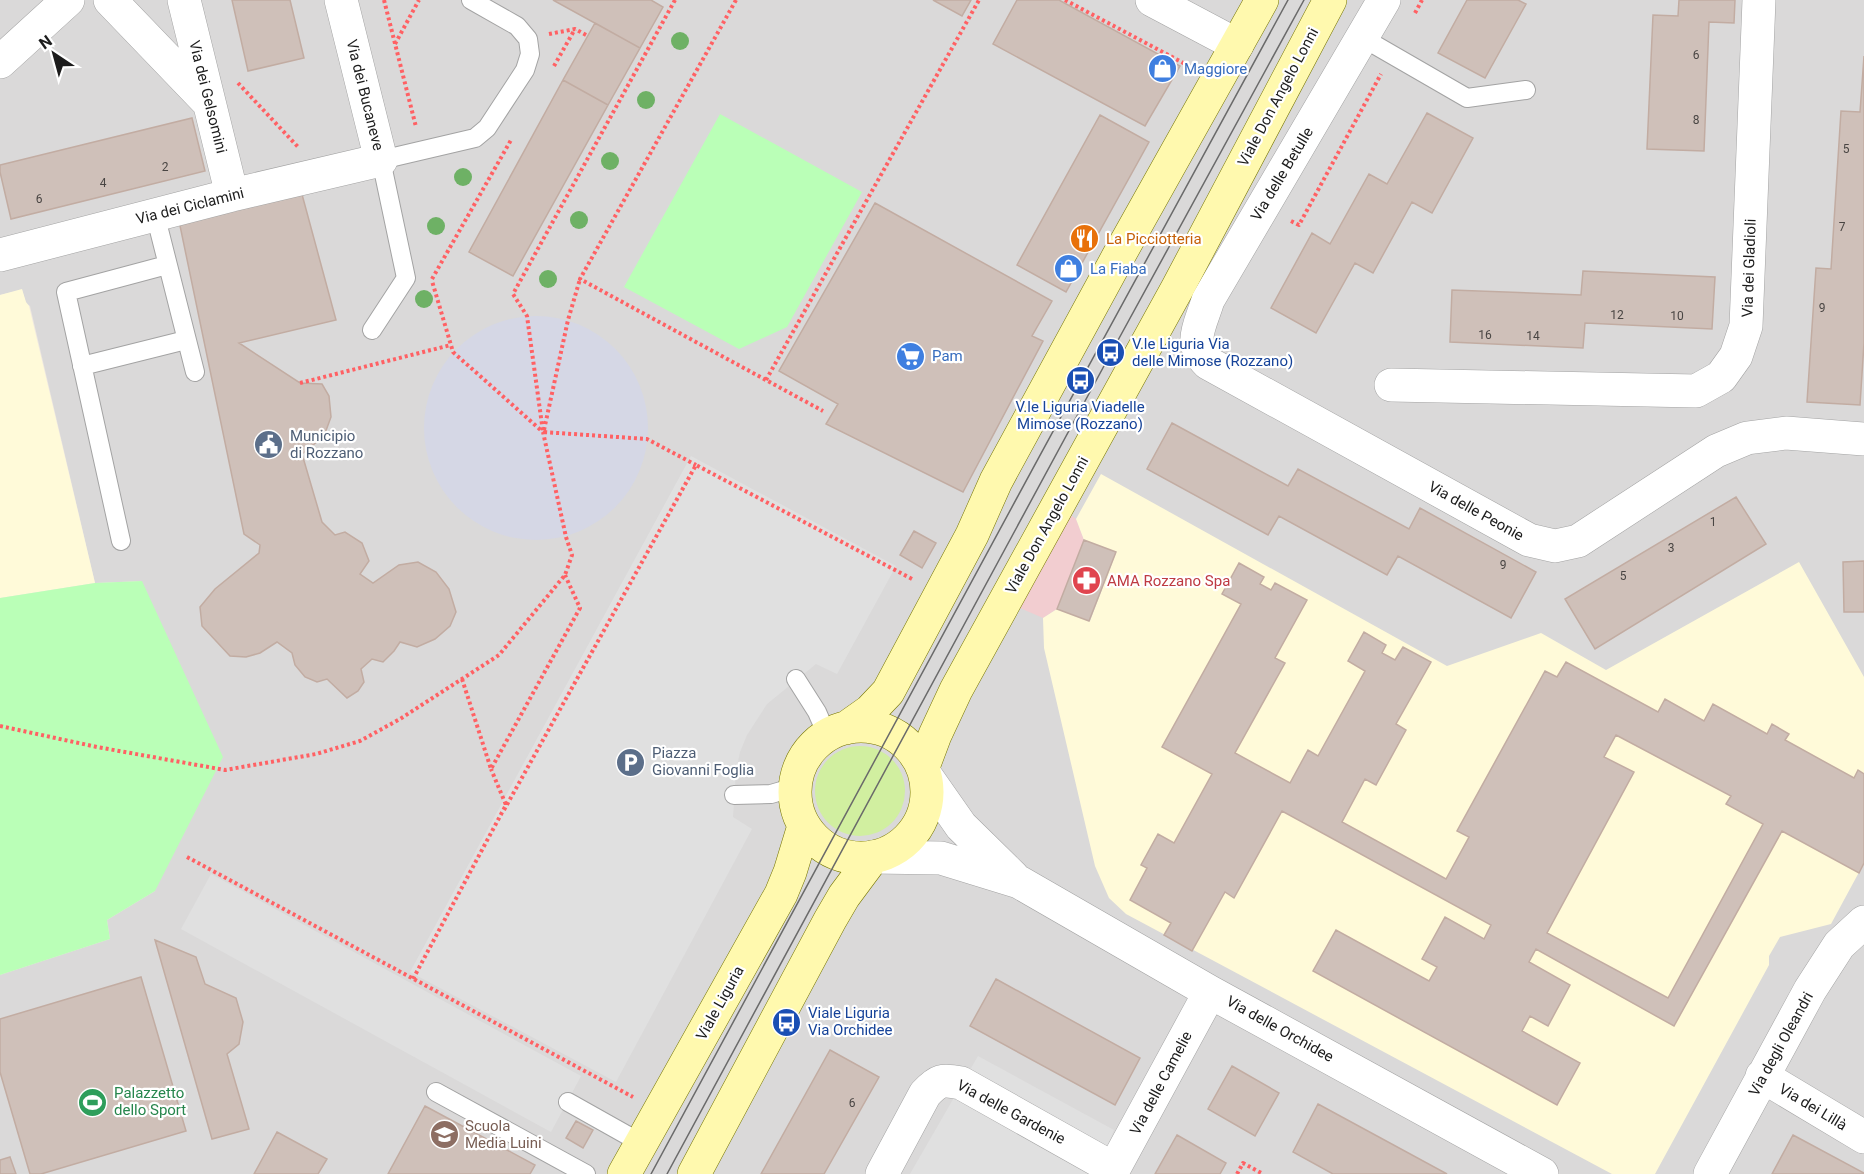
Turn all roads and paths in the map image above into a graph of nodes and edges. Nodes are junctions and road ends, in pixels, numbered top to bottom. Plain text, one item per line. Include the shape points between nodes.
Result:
1 (68, 0) edge
2 (110, 0) edge
3 (184, 0) edge
4 (341, 0) edge
5 (384, 0) edge
6 (419, 0) edge
7 (471, 0) edge
8 (675, 0) edge
9 (736, 0) edge
10 (979, 0) edge
11 (1065, 0) edge
12 (1152, 0) edge
13 (1262, 0) edge
14 (1330, 0) edge
15 (1384, 0) edge
16 (1759, 0) edge
17 (575, 29) junction
18 (588, 36) dead end
19 (1363, 38) junction
20 (528, 39) junction
21 (395, 44) junction
22 (1237, 45) junction
23 (633, 61) dead end
24 (0, 63) edge
25 (639, 65) junction
26 (1191, 67) dead end
27 (552, 69) dead end
28 (233, 78) dead end
29 (1526, 90) dead end
30 (210, 103) junction
31 (512, 139) dead end
32 (422, 151) junction
33 (381, 159) junction
34 (323, 173) junction
35 (232, 195) junction
36 (155, 214) junction
37 (0, 255) edge
38 (167, 265) junction
39 (431, 279) dead end
40 (580, 279) junction
41 (372, 330) dead end
42 (186, 340) junction
43 (452, 345) dead end
44 (453, 352) dead end
45 (1199, 354) joint
46 (82, 366) junction
47 (195, 372) dead end
48 (766, 380) junction
49 (300, 383) dead end
50 (1391, 385) dead end
51 (824, 411) dead end
52 (543, 432) junction
53 (1864, 439) edge
54 (696, 465) junction
55 (121, 541) dead end
56 (566, 575) junction
57 (915, 581) dead end
58 (462, 679) junction
59 (796, 679) dead end
60 (0, 726) edge
61 (836, 731) junction
62 (492, 770) junction
63 (924, 772) junction
64 (795, 787) junction
65 (734, 795) dead end
66 (504, 810) junction
67 (804, 826) junction
68 (187, 857) dead end
69 (873, 857) junction
70 (1019, 882) junction
71 (1864, 922) edge
72 (413, 979) junction
73 (1210, 992) junction
74 (1762, 1076) junction
75 (436, 1092) dead end
76 (635, 1098) dead end
77 (568, 1102) dead end
78 (1864, 1137) edge
79 (641, 1143) junction
80 (1113, 1172) edge
81 (586, 1174) edge
82 (624, 1174) edge
83 (694, 1174) edge
84 (882, 1174) edge
85 (1237, 1174) edge
86 (1263, 1174) edge
87 (1542, 1174) edge
88 (1710, 1174) edge

1 - 24 street
2 - 30 street
3 - 30 street, Via dei Gelsomini
4 - 33 street, Via dei Bucaneve
5 - 21 path
6 - 21 path
7 - 20 lane via 517,26
8 - 25 path
9 - 40 path
10 - 48 path
11 - 26 path
12 - 22 street
13 - 22 main road
14 - 63 main road, Viale Don Angelo Lonni via 956,690 935,735
15 - 19 street, Via delle Betulle
16 - 50 street, Via dei Gladioli via 1746,326 1736,356 1720,377 1696,391
17 - 18 path
17 - 20 path
17 - 27 path
19 - 29 lane via 1467,98
19 - 45 street, Via delle Betulle via 1208,300 1196,339
20 - 32 lane, Via dei Bucaneve via 530,54 525,70 488,128 476,138
21 - 32 path
22 - 61 main road via 996,481 972,536 888,692 870,711
23 - 25 path
25 - 52 path via 513,294 527,315
28 - 34 path
30 - 35 street, Via dei Gelsomini
31 - 39 path
32 - 33 lane, Via dei Bucaneve
33 - 34 street, Via dei Ciclamini
33 - 41 lane via 406,278
34 - 35 street, Via dei Ciclamini
35 - 36 street, Via dei Ciclamini
36 - 37 street, Via dei Ciclamini
36 - 38 lane
38 - 42 lane
38 - 46 lane via 66,292
40 - 48 path
40 - 52 path
42 - 46 lane
42 - 47 lane
43 - 49 path
44 - 52 path
45 - 53 street, Via delle Peonie via 1208,363 1529,540 1555,546 1578,541 1716,451 1748,438 1786,433
46 - 55 lane
48 - 51 path
52 - 54 path via 647,440
52 - 56 path via 572,555
54 - 57 path
54 - 66 path
56 - 58 path via 499,655
56 - 62 path via 580,608
58 - 60 path via 360,741 316,754 225,770
58 - 62 path
59 - 61 lane via 817,712
61 - 63 main road via 866,726 890,732 914,752
61 - 64 main road via 811,749 800,766
62 - 66 path via 507,805
63 - 69 main road via 927,798 922,818 894,850
63 - 70 street, Via delle Orchidee via 961,826
64 - 65 lane via 771,794
64 - 67 main road
66 - 72 path
67 - 69 main road via 815,840 835,853
67 - 79 main road, Viale Liguria via 781,894
68 - 72 path
69 - 70 street, Via delle Orchidee via 941,858
69 - 83 main road via 830,920
70 - 73 street, Via delle Orchidee
71 - 74 street, Via degli Oleandri via 1827,962
72 - 76 path
73 - 80 street, Via delle Camelie
73 - 87 street, Via delle Orchidee
74 - 78 street, Via dei Lillà
74 - 88 street, Via degli Oleandri
75 - 81 lane
77 - 79 lane
79 - 82 main road, Viale Liguria
80 - 84 street, Via delle Gardenie via 962,1083 945,1079 925,1094
85 - 86 path via 1243,1163

